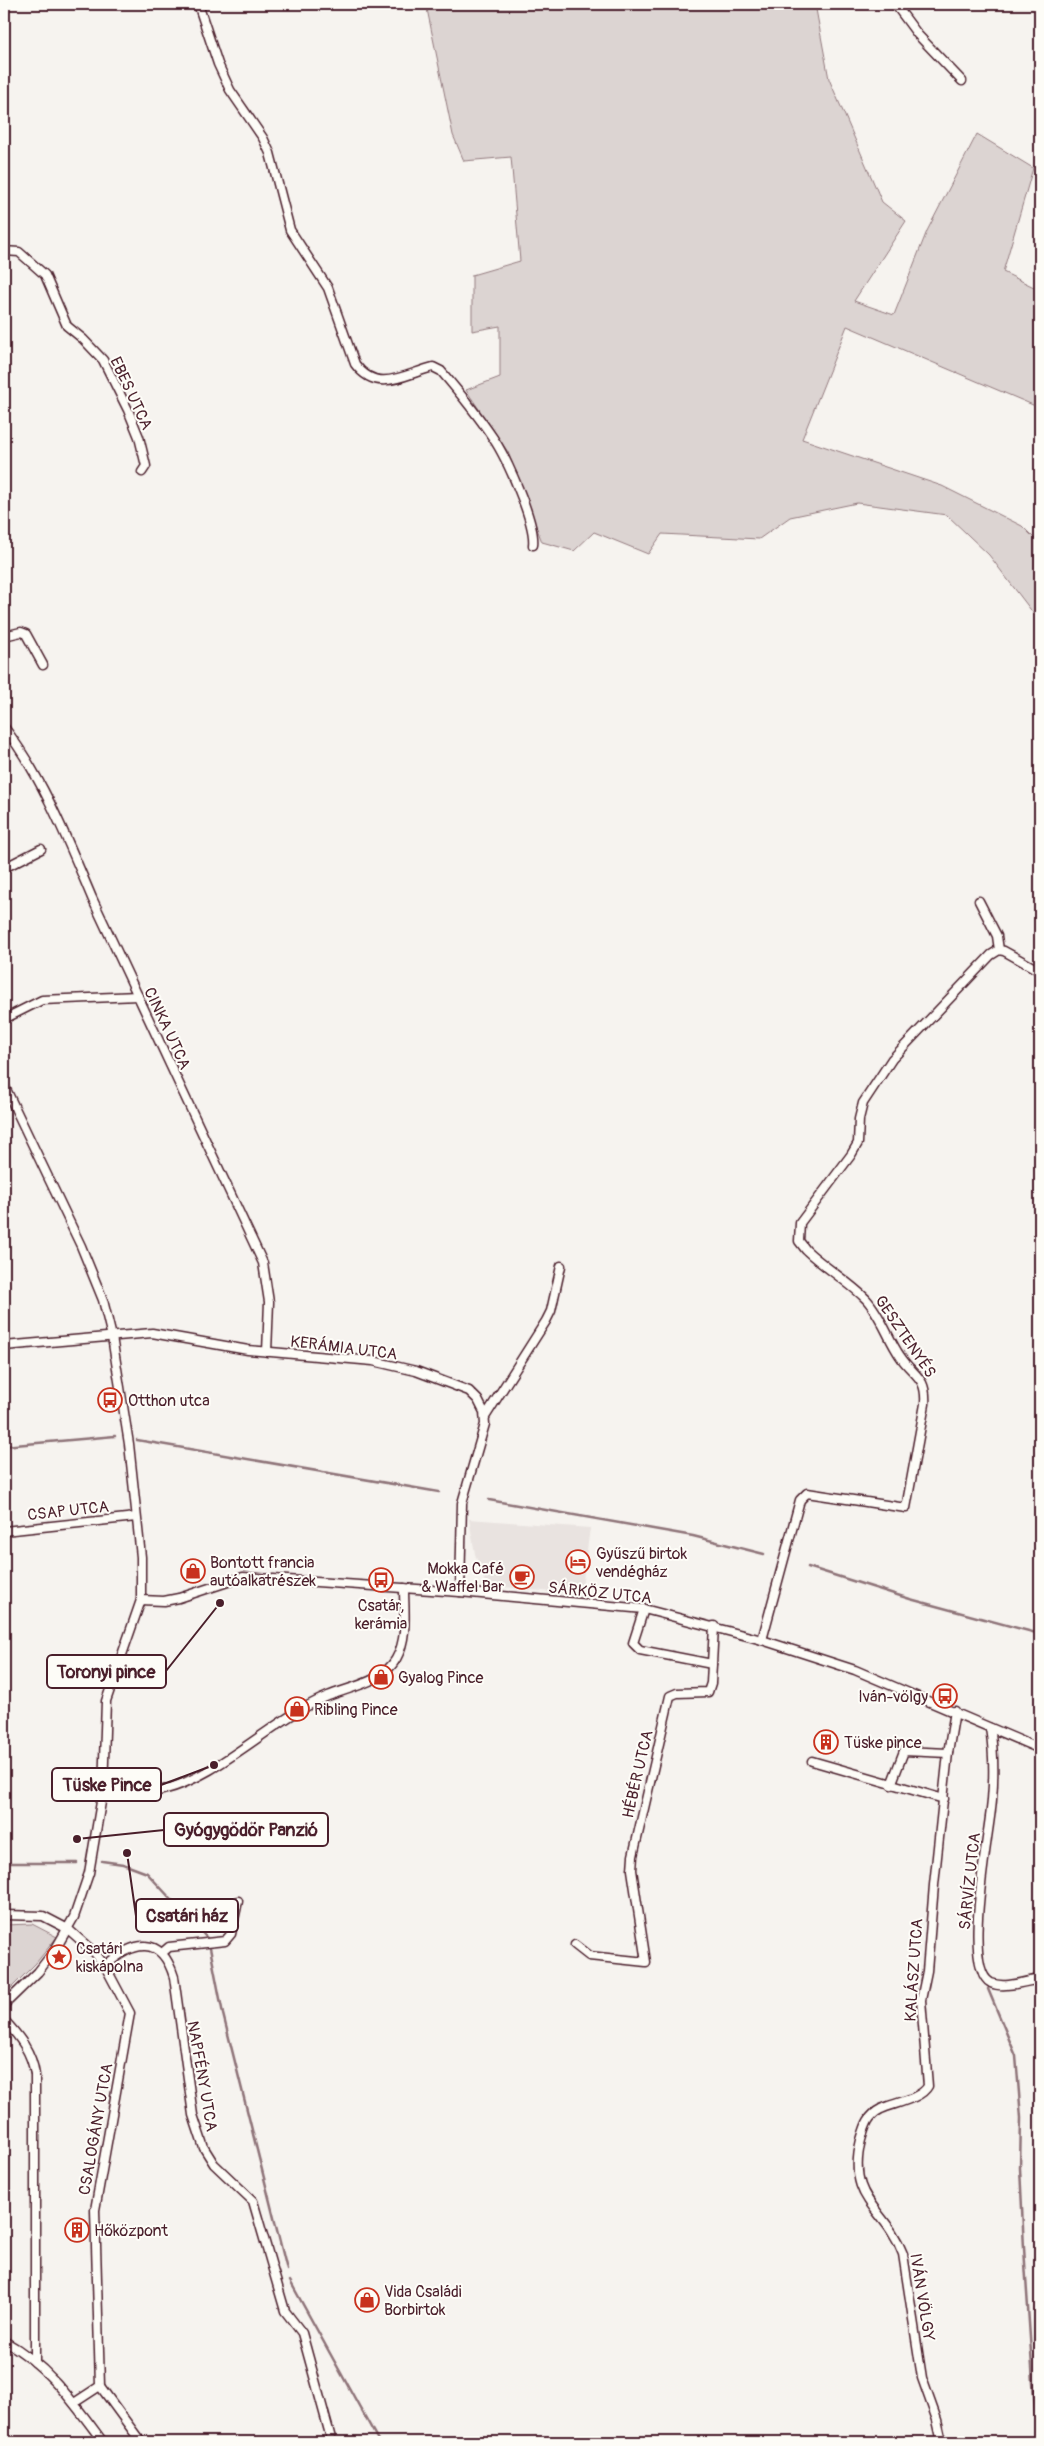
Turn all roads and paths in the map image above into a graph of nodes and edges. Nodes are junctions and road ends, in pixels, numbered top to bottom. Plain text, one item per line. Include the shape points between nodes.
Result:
1 (198, 4) edge
2 (896, 4) edge
3 (962, 81) dead end
4 (4, 251) edge
5 (142, 472) dead end
6 (533, 544) dead end
7 (4, 636) edge
8 (43, 665) dead end
9 (4, 727) edge
10 (40, 850) dead end
11 (4, 868) edge
12 (979, 900) dead end
13 (999, 950) junction
14 (1040, 971) edge
15 (138, 996) junction
16 (4, 1019) edge
17 (4, 1085) edge
18 (561, 1266) dead end
19 (112, 1337) junction
20 (4, 1346) edge
21 (267, 1352) junction
22 (484, 1417) junction
23 (136, 1517) junction
24 (4, 1532) edge
25 (404, 1588) junction
26 (460, 1592) junction
27 (141, 1600) junction
28 (644, 1609) junction
29 (714, 1626) junction
30 (762, 1640) junction
31 (712, 1664) junction
32 (955, 1711) junction
33 (990, 1728) junction
34 (1040, 1749) edge
35 (948, 1753) junction
36 (812, 1761) dead end
37 (891, 1785) junction
38 (103, 1790) junction
39 (944, 1799) junction
40 (238, 1901) dead end
41 (4, 1915) edge
42 (68, 1929) junction
43 (576, 1945) dead end
44 (162, 1953) junction
45 (105, 1966) junction
46 (1040, 1980) edge
47 (4, 2004) edge
48 (4, 2020) edge
49 (856, 2166) joint
50 (4, 2340) edge
51 (35, 2362) junction
52 (100, 2386) junction
53 (74, 2403) junction
54 (103, 2442) edge
55 (141, 2442) edge
56 (332, 2442) edge
57 (942, 2442) edge

1 - 6 street via 230,90 270,153 290,230 328,288 355,364 372,380 384,381 433,368 441,371 494,439 530,516
2 - 3 street via 918,36
4 - 5 street, EBES UTCA via 19,252 45,274 67,326 84,339 102,360 139,437 146,466
7 - 8 street via 26,634
9 - 15 street, CINKA UTCA via 47,797
10 - 11 street
12 - 13 street via 997,936
13 - 14 street
13 - 30 street, GESZTENYÉS via 892,1059 863,1103 858,1142 851,1155 800,1223 799,1241 806,1250 867,1300 890,1334 899,1355 924,1383 925,1404 906,1508 807,1493 800,1500
15 - 16 street via 42,1000
15 - 21 street, CINKA UTCA via 263,1264 269,1302
17 - 19 street via 81,1246 103,1300
18 - 22 street via 546,1321
19 - 20 street, KERÁMIA UTCA
19 - 21 street, KERÁMIA UTCA via 152,1333
19 - 23 street via 129,1444
21 - 22 street, KERÁMIA UTCA via 373,1361 416,1371 469,1391 478,1400
22 - 26 street via 480,1445 462,1503
23 - 24 street, CSAP UTCA
23 - 27 street via 141,1557
25 - 26 street, SÁRKÖZ UTCA
25 - 27 street, SÁRKÖZ UTCA via 243,1577 179,1598
25 - 38 street via 404,1638 396,1660 384,1672 300,1711 219,1764 181,1783 163,1790
26 - 28 street, SÁRKÖZ UTCA
27 - 38 street via 106,1701
28 - 29 street, SÁRKÖZ UTCA
28 - 31 street via 633,1643 636,1647
29 - 30 street, SÁRKÖZ UTCA
29 - 31 street, HÉBÉR UTCA
30 - 32 street, SÁRKÖZ UTCA via 855,1670
31 - 43 street, HÉBÉR UTCA via 708,1692 670,1696 632,1856 646,1962 589,1956
32 - 33 street, SÁRKÖZ UTCA
32 - 35 street, KALÁSZ UTCA
33 - 34 street, SÁRKÖZ UTCA
33 - 46 street, SÁRVÍZ UTCA via 994,1749 992,1800 976,1940 980,1970 991,1983 1000,1985
35 - 37 street via 904,1751
35 - 39 street, KALÁSZ UTCA
36 - 37 street
37 - 39 street
38 - 42 street via 89,1873
39 - 49 street, KALÁSZ UTCA via 922,2000 928,2086 921,2093 873,2114 866,2123
40 - 44 street via 231,1934 225,1941 169,1947
41 - 42 street, CSALOGÁNY UTCA via 43,1916
42 - 45 street, CSALOGÁNY UTCA
42 - 47 street via 38,1972
44 - 45 street via 146,1946 132,1948
44 - 56 street, NAPFÉNY UTCA via 169,1960 174,1977 197,2134 214,2164 253,2201 285,2311 302,2333
45 - 52 street, CSALOGÁNY UTCA via 130,2013 95,2210
48 - 51 street via 29,2052 35,2074
49 - 57 street, IVÁN VÖLGY via 862,2191 898,2240 903,2254 922,2378
50 - 51 street
51 - 53 street
52 - 53 street
52 - 55 street
53 - 54 street

